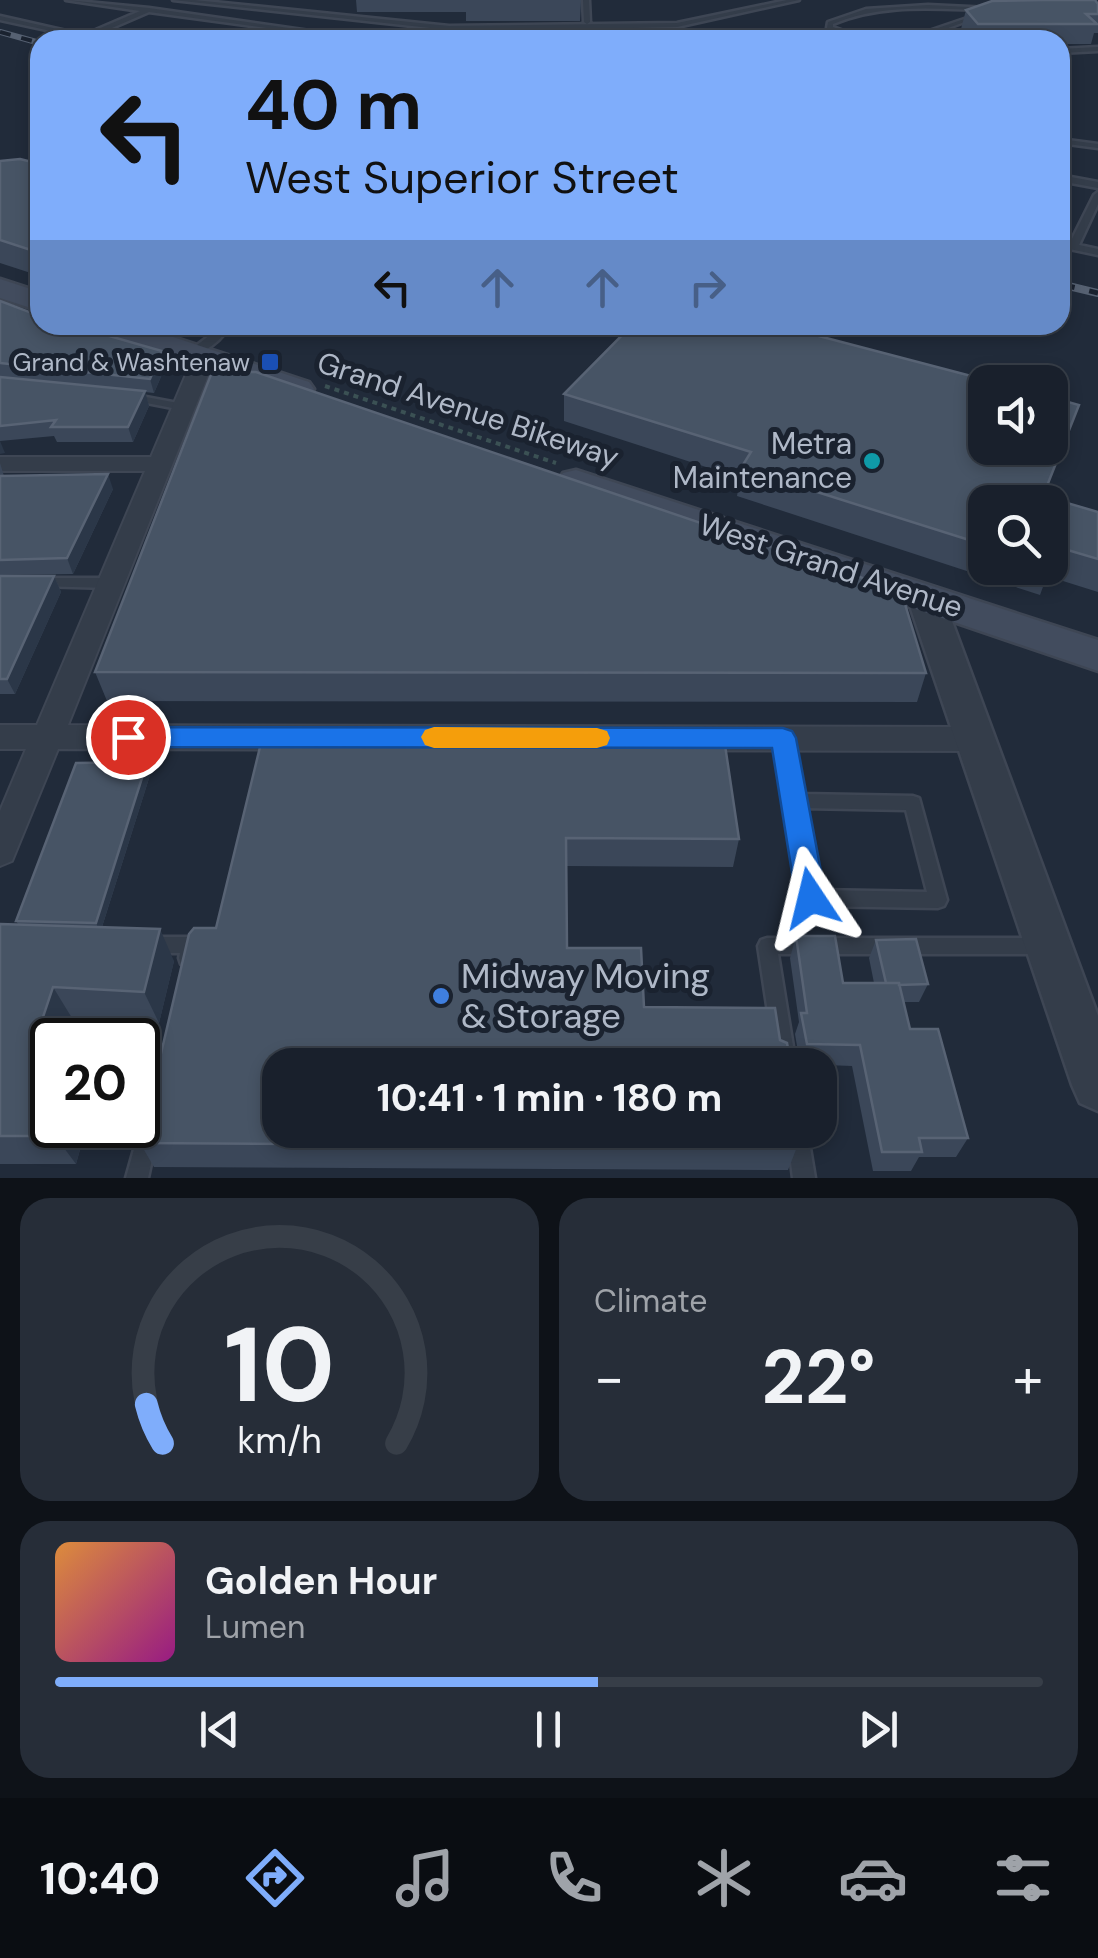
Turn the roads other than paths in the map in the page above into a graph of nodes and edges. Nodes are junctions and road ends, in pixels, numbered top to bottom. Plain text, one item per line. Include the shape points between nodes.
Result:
1 (69, 0) edge
2 (176, 0) edge
3 (586, 0) edge
4 (796, 0) edge
5 (150, 10) junction
6 (1002, 11) joint
7 (0, 18) edge
8 (587, 22) dead end
9 (51, 30) edge
10 (108, 30) edge
11 (297, 30) edge
12 (836, 30) edge
13 (937, 30) edge
14 (1098, 50) edge
15 (1070, 51) edge
16 (1070, 143) edge
17 (1098, 146) edge
18 (1070, 180) edge
19 (1098, 185) edge
20 (1098, 195) edge
21 (1072, 246) joint
22 (1098, 252) edge
23 (0, 288) edge
24 (30, 298) edge
25 (137, 335) edge
26 (218, 335) edge
27 (198, 356) junction
28 (328, 393) edge
29 (111, 395) edge
30 (184, 407) junction
31 (0, 464) edge
32 (160, 464) junction
33 (555, 469) edge
34 (19, 582) edge
35 (111, 583) junction
36 (925, 597) junction
37 (1098, 656) edge
38 (47, 736) junction
39 (0, 737) edge
40 (783, 738) junction
41 (974, 738) junction
42 (795, 802) junction
43 (0, 851) edge
44 (137, 945) edge
45 (1049, 946) junction
46 (182, 984) edge
47 (783, 1048) edge
48 (1098, 1085) edge
49 (144, 1148) edge
50 (799, 1148) edge
51 (137, 1178) edge
52 (804, 1178) edge

1 - 5 lane
2 - 4 lane via 488,28 654,28
3 - 8 lane
5 - 10 lane
5 - 11 lane
6 - 12 lane via 868,10 841,16 830,23
6 - 13 lane
7 - 9 lane
14 - 15 lane
16 - 17 lane
18 - 19 lane
20 - 21 lane
21 - 22 lane
23 - 24 main road
25 - 27 main road
26 - 27 lane
27 - 28 main road
27 - 30 street
29 - 30 lane
30 - 32 street
31 - 32 street
32 - 35 street
33 - 36 main road, West Grand Avenue
34 - 35 lane
35 - 38 street
36 - 37 main road, West Grand Avenue
36 - 41 street
38 - 39 street
38 - 40 street
38 - 43 street
40 - 41 street
40 - 42 lane
41 - 45 street
42 - 42 lane via 811,898 938,900 913,803
44 - 46 lane via 192,945
45 - 47 lane via 767,946
45 - 48 street
49 - 51 lane
50 - 52 lane

